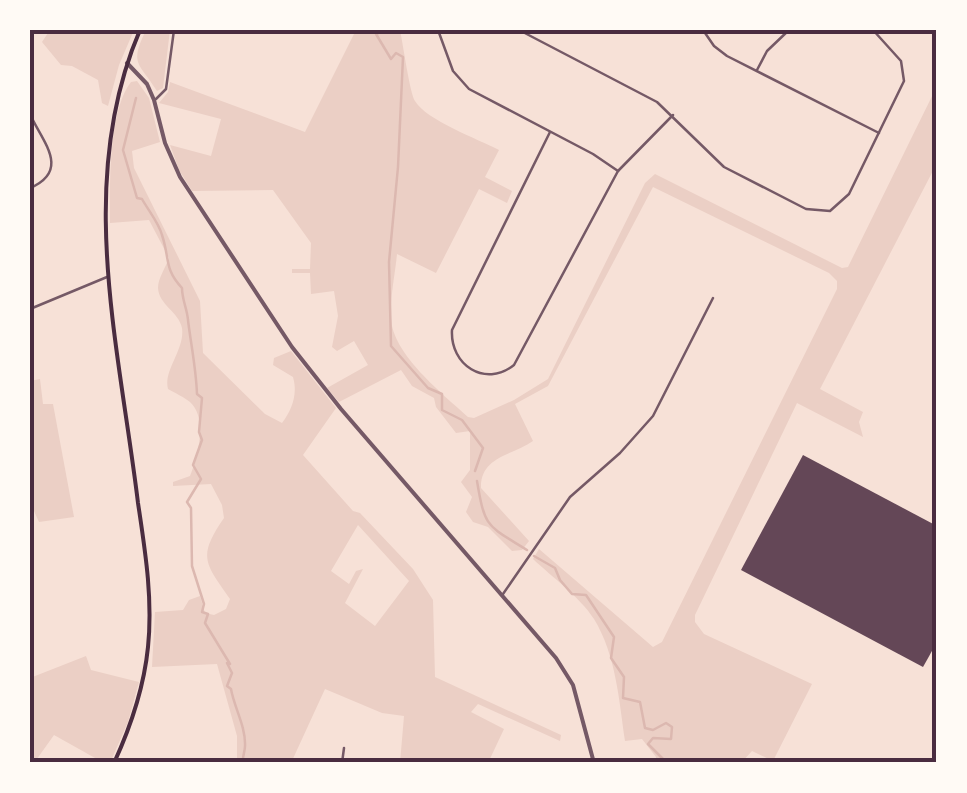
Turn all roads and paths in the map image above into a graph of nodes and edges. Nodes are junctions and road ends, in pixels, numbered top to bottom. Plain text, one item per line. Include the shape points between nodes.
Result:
1 (140, 30) edge
2 (174, 30) edge
3 (438, 30) edge
4 (519, 30) edge
5 (703, 30) edge
6 (789, 30) edge
7 (872, 30) edge
8 (128, 63) junction
9 (756, 71) junction
10 (154, 100) junction
11 (30, 114) edge
12 (673, 116) junction
13 (550, 132) junction
14 (880, 133) junction
15 (618, 171) junction
16 (30, 188) edge
17 (109, 276) junction
18 (713, 298) dead end
19 (30, 309) edge
20 (502, 595) junction
21 (30, 600) edge
22 (30, 623) edge
23 (344, 748) dead end
24 (114, 763) edge
25 (342, 763) edge
26 (594, 763) edge

1 - 8 main road
2 - 10 street via 166,89
3 - 13 street via 453,71 469,89
4 - 12 street via 644,94
5 - 9 street via 720,52
6 - 9 street
7 - 14 street via 898,56 904,74
8 - 10 street
8 - 17 main road via 114,105 104,181
9 - 14 street
10 - 20 street via 180,177 292,347
11 - 16 street via 50,153 46,179
12 - 14 street via 724,167 824,212 849,194
12 - 15 street
13 - 15 street
13 - 15 street via 455,320 454,352 475,372 492,376 514,365
17 - 19 street
17 - 24 main road via 150,618 140,692
18 - 20 street via 653,416 570,497
20 - 26 street via 574,685
21 - 22 street
23 - 25 street

